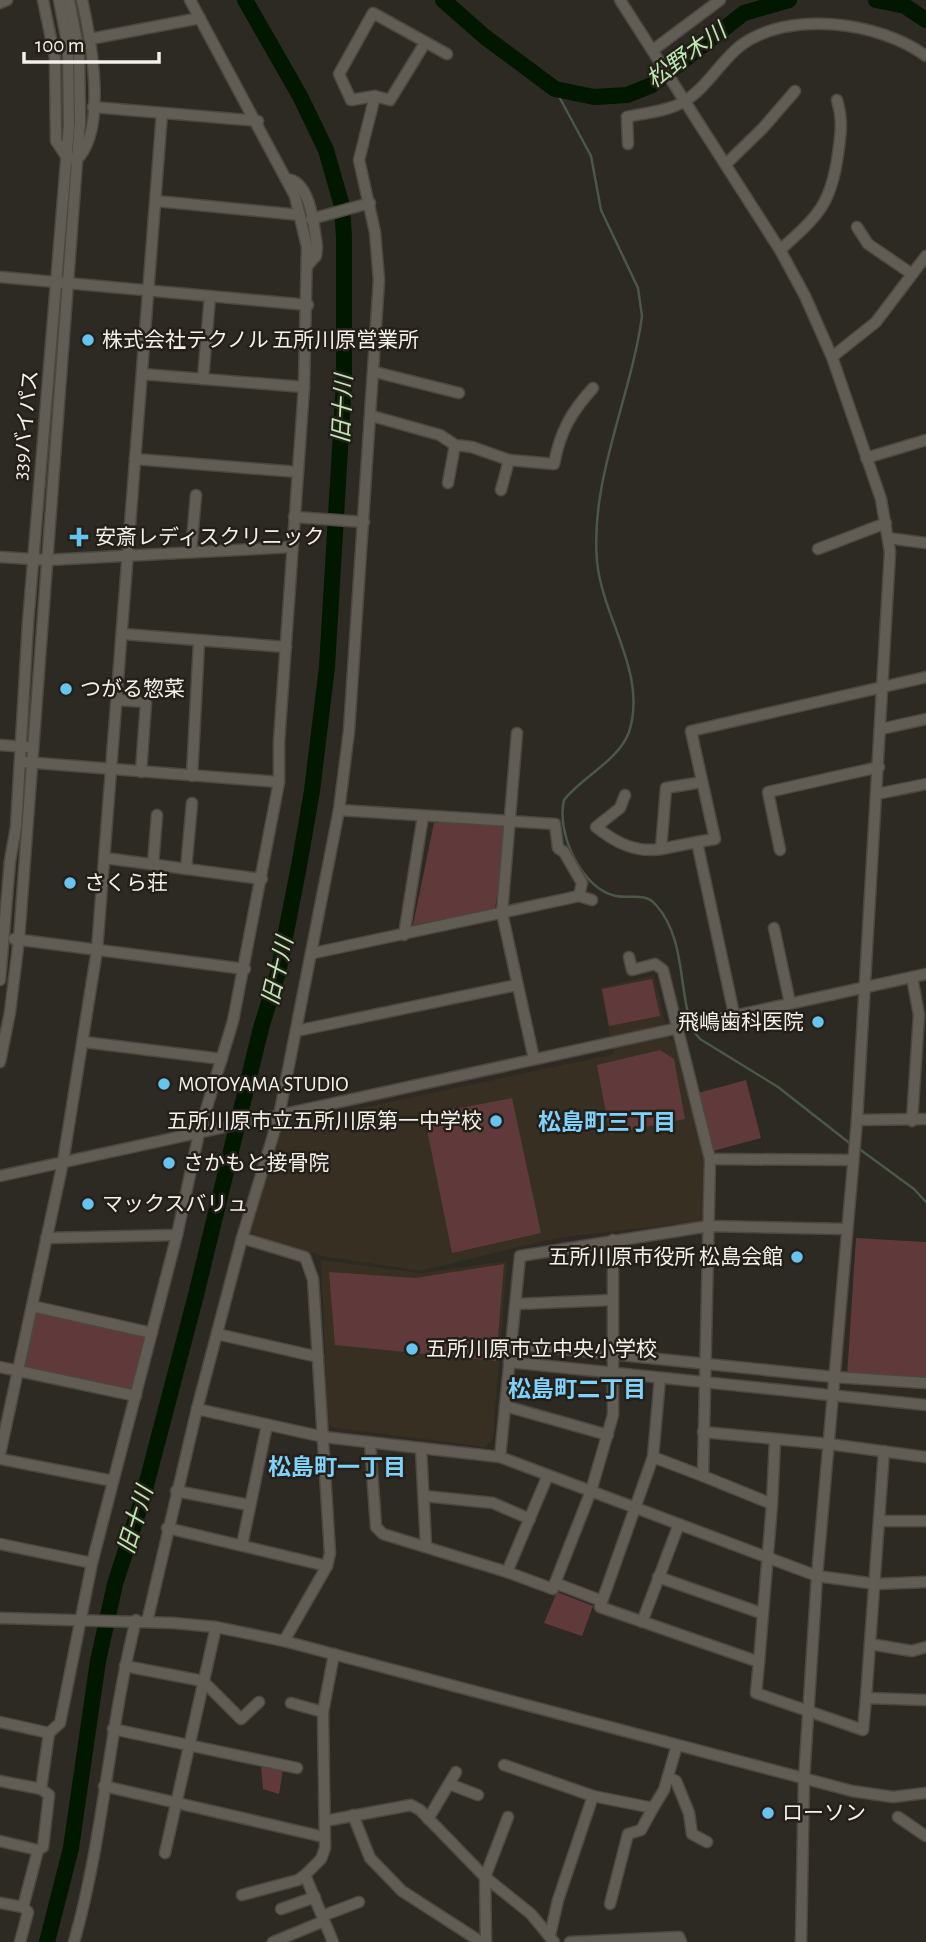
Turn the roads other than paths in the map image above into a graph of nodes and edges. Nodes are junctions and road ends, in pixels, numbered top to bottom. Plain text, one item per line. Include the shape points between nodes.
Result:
1 (7, 0) edge
2 (43, 0) edge
3 (59, 0) edge
4 (69, 0) edge
5 (82, 0) edge
6 (190, 0) edge
7 (621, 0) edge
8 (720, 0) edge
9 (0, 3) edge
10 (200, 18) junction
11 (90, 39) junction
12 (425, 43) junction
13 (654, 52) junction
14 (447, 54) dead end
15 (926, 56) edge
16 (795, 91) dead end
17 (375, 96) junction
18 (685, 98) junction
19 (836, 100) dead end
20 (93, 107) junction
21 (162, 113) junction
22 (258, 121) junction
23 (628, 144) dead end
24 (71, 158) junction
25 (726, 164) junction
26 (286, 179) junction
27 (156, 201) junction
28 (368, 204) junction
29 (300, 215) junction
30 (312, 218) junction
31 (857, 226) dead end
32 (780, 250) junction
33 (926, 256) edge
34 (308, 265) junction
35 (912, 274) junction
36 (0, 277) edge
37 (62, 283) junction
38 (150, 291) junction
39 (210, 296) junction
40 (308, 305) junction
41 (832, 357) junction
42 (374, 372) junction
43 (142, 374) junction
44 (203, 379) junction
45 (304, 387) junction
46 (593, 388) dead end
47 (459, 393) dead end
48 (372, 416) junction
49 (926, 440) edge
50 (454, 446) junction
51 (866, 458) junction
52 (135, 459) junction
53 (509, 460) junction
54 (298, 472) junction
55 (448, 483) dead end
56 (501, 490) dead end
57 (196, 495) dead end
58 (294, 517) junction
59 (362, 522) junction
60 (886, 523) junction
61 (888, 538) junction
62 (926, 543) edge
63 (292, 547) junction
64 (818, 549) dead end
65 (191, 552) junction
66 (129, 555) junction
67 (0, 556) edge
68 (33, 560) junction
69 (47, 560) junction
70 (123, 634) junction
71 (199, 642) junction
72 (286, 647) junction
73 (926, 677) edge
74 (884, 687) junction
75 (118, 700) junction
76 (926, 719) edge
77 (881, 729) junction
78 (517, 733) dead end
79 (0, 745) edge
80 (27, 747) junction
81 (26, 762) junction
82 (879, 767) junction
83 (112, 769) junction
84 (141, 772) junction
85 (192, 776) junction
86 (279, 782) junction
87 (702, 782) junction
88 (926, 783) edge
89 (877, 794) junction
90 (625, 795) dead end
91 (192, 803) dead end
92 (339, 810) junction
93 (157, 815) dead end
94 (424, 816) junction
95 (509, 822) junction
96 (698, 842) junction
97 (661, 849) junction
98 (780, 850) dead end
99 (105, 858) junction
100 (153, 864) junction
101 (186, 869) junction
102 (262, 879) junction
103 (579, 896) junction
104 (592, 900) dead end
105 (502, 913) junction
106 (774, 928) dead end
107 (404, 935) junction
108 (2, 938) edge
109 (19, 939) junction
110 (97, 950) junction
111 (314, 953) junction
112 (629, 957) dead end
113 (245, 969) junction
114 (926, 974) edge
115 (912, 977) junction
116 (0, 980) edge
117 (517, 985) junction
118 (865, 987) junction
119 (790, 1003) junction
120 (734, 1014) junction
121 (922, 1014) edge
122 (679, 1027) junction
123 (296, 1031) junction
124 (83, 1042) junction
125 (222, 1059) junction
126 (534, 1059) junction
127 (0, 1062) edge
128 (275, 1116) junction
129 (926, 1119) edge
130 (857, 1120) junction
131 (912, 1121) junction
132 (199, 1133) junction
133 (854, 1157) junction
134 (710, 1159) junction
135 (63, 1162) junction
136 (0, 1176) edge
137 (709, 1226) junction
138 (846, 1229) junction
139 (177, 1235) junction
140 (46, 1238) junction
141 (242, 1238) junction
142 (613, 1240) junction
143 (612, 1300) junction
144 (516, 1304) junction
145 (32, 1306) junction
146 (152, 1333) junction
147 (217, 1334) junction
148 (512, 1344) junction
149 (612, 1354) junction
150 (318, 1357) junction
151 (509, 1362) junction
152 (706, 1362) junction
153 (0, 1367) edge
154 (18, 1371) junction
155 (612, 1374) junction
156 (834, 1377) junction
157 (660, 1378) junction
158 (706, 1383) junction
159 (926, 1383) edge
160 (136, 1396) junction
161 (834, 1396) junction
162 (926, 1405) edge
163 (505, 1406) junction
164 (197, 1409) junction
165 (267, 1425) junction
166 (703, 1432) junction
167 (608, 1435) junction
168 (324, 1437) junction
169 (775, 1440) junction
170 (370, 1442) junction
171 (829, 1444) junction
172 (421, 1448) junction
173 (884, 1451) junction
174 (0, 1456) edge
175 (500, 1457) junction
176 (653, 1457) junction
177 (926, 1457) edge
178 (548, 1475) junction
179 (703, 1476) junction
180 (113, 1481) junction
181 (176, 1490) junction
182 (592, 1491) junction
183 (424, 1496) junction
184 (772, 1504) junction
185 (249, 1505) junction
186 (636, 1508) junction
187 (530, 1519) junction
188 (881, 1521) junction
189 (926, 1521) edge
190 (679, 1524) junction
191 (167, 1528) junction
192 (0, 1544) edge
193 (242, 1545) junction
194 (426, 1546) junction
195 (767, 1557) junction
196 (92, 1563) junction
197 (327, 1566) junction
198 (508, 1572) junction
199 (817, 1576) junction
200 (658, 1577) junction
201 (555, 1583) junction
202 (926, 1583) edge
203 (876, 1584) junction
204 (602, 1601) junction
205 (761, 1613) junction
206 (0, 1618) edge
207 (78, 1619) junction
208 (139, 1621) junction
209 (642, 1622) junction
210 (216, 1627) junction
211 (284, 1641) junction
212 (870, 1644) junction
213 (926, 1647) edge
214 (334, 1654) junction
215 (759, 1662) junction
216 (125, 1666) junction
217 (203, 1681) junction
218 (866, 1698) junction
219 (926, 1700) edge
220 (259, 1702) dead end
221 (291, 1703) dead end
222 (323, 1712) junction
223 (808, 1712) junction
224 (0, 1722) edge
225 (113, 1729) junction
226 (49, 1733) junction
227 (677, 1745) junction
228 (188, 1746) junction
229 (504, 1765) dead end
230 (298, 1768) dead end
231 (456, 1772) dead end
232 (668, 1777) junction
233 (804, 1779) junction
234 (0, 1781) edge
235 (449, 1784) junction
236 (104, 1786) junction
237 (41, 1788) junction
238 (926, 1793) edge
239 (478, 1795) dead end
240 (593, 1796) junction
241 (175, 1802) junction
242 (653, 1808) junction
243 (353, 1815) junction
244 (508, 1817) dead end
245 (898, 1818) dead end
246 (428, 1819) junction
247 (325, 1821) junction
248 (926, 1836) edge
249 (324, 1837) junction
250 (0, 1842) edge
251 (707, 1842) dead end
252 (38, 1850) junction
253 (165, 1853) dead end
254 (305, 1875) junction
255 (485, 1877) junction
256 (242, 1895) dead end
257 (315, 1897) junction
258 (359, 1902) dead end
259 (0, 1903) edge
260 (610, 1904) dead end
261 (23, 1907) junction
262 (281, 1909) dead end
263 (323, 1919) junction
264 (552, 1938) edge
265 (20, 1942) edge
266 (74, 1942) edge
267 (274, 1942) edge
268 (334, 1942) edge
269 (483, 1942) edge
270 (570, 1942) edge
271 (681, 1942) edge
272 (801, 1942) edge

1 - 9 street
2 - 24 street via 55,58 55,141
3 - 24 street via 69,73
4 - 24 street via 80,73
5 - 11 street
6 - 10 street
7 - 13 street
8 - 13 street
10 - 11 street
10 - 22 street
11 - 20 street
12 - 14 street
12 - 17 street via 390,100
12 - 17 street via 373,13 340,74 351,100
13 - 18 street
15 - 18 street via 872,29 784,26 764,31 740,46
16 - 25 street
17 - 28 street via 359,160
18 - 23 street via 627,117
18 - 25 street
19 - 32 street via 844,124 830,197 812,222
20 - 21 street
20 - 24 street via 86,152
21 - 22 street
21 - 27 street
22 - 26 street
24 - 37 street
25 - 32 street
26 - 29 street
26 - 30 street via 294,179 303,188
27 - 29 street
27 - 38 street
28 - 30 street
28 - 42 street via 379,280
29 - 34 street
30 - 34 street via 317,247
31 - 35 street via 868,244
32 - 41 street
33 - 35 street
34 - 40 street
35 - 41 street via 876,322
36 - 37 street
37 - 38 street
37 - 68 street, 339バイパス
37 - 69 street
38 - 39 street
38 - 43 street
39 - 40 street
39 - 44 street
40 - 45 street
41 - 51 street
42 - 47 street
42 - 48 street
43 - 44 street
43 - 52 street
44 - 45 street
45 - 54 street
46 - 53 street via 571,412 554,464
48 - 50 street via 440,435
48 - 59 street
49 - 51 street
50 - 53 street
50 - 55 street
51 - 60 street
52 - 54 street
52 - 66 street
53 - 56 street
54 - 58 street
57 - 65 street
58 - 59 street
58 - 63 street
59 - 92 street via 349,731
60 - 61 street
60 - 64 street
61 - 62 street
61 - 74 street
63 - 65 street
63 - 72 street
65 - 66 street
66 - 69 street
66 - 70 street
67 - 68 street
68 - 69 street
68 - 80 street, 339バイパス
69 - 80 street
70 - 71 street
70 - 75 street
71 - 72 street
71 - 85 street
72 - 86 street
73 - 74 street
74 - 77 street
74 - 87 street via 691,731
75 - 83 street
75 - 84 street via 146,702
76 - 77 street
77 - 82 street
78 - 95 street
79 - 80 street
80 - 81 street
81 - 83 street
81 - 108 street
81 - 109 street
82 - 89 street
82 - 98 street via 768,792
83 - 84 street
83 - 99 street
84 - 85 street
85 - 86 street
86 - 102 street
87 - 96 street via 715,839
87 - 97 street via 666,788
88 - 89 street
89 - 118 street
90 - 97 street via 620,808 596,827 643,852
91 - 101 street
92 - 94 street
92 - 111 street
93 - 100 street
94 - 95 street
94 - 107 street
95 - 103 street via 555,824 558,848 582,883
95 - 105 street
96 - 97 street
96 - 120 street
99 - 100 street
99 - 110 street
100 - 101 street
101 - 102 street
102 - 113 street
103 - 104 street
103 - 105 street
105 - 107 street
105 - 117 street
106 - 119 street
107 - 111 street
108 - 109 street
108 - 116 street
109 - 110 street
109 - 127 street
110 - 113 street
110 - 124 street
111 - 123 street
112 - 122 street via 632,970 655,964 663,970
113 - 125 street
114 - 115 street
115 - 118 street
115 - 121 street
117 - 123 street
117 - 126 street
118 - 119 street
118 - 130 street
119 - 120 street
120 - 122 street
121 - 131 street
122 - 126 street
122 - 134 street
123 - 128 street
124 - 125 street
124 - 135 street
125 - 132 street
126 - 128 street
128 - 132 street
128 - 141 street
129 - 131 street
130 - 131 street
130 - 133 street
132 - 135 street
132 - 139 street
133 - 134 street
133 - 138 street
134 - 137 street
135 - 136 street
135 - 140 street
137 - 138 street
137 - 142 street
137 - 152 street
138 - 156 street
139 - 140 street
139 - 146 street
140 - 145 street
141 - 147 street
141 - 150 street via 295,1252 310,1264
142 - 143 street
142 - 144 street via 520,1256
143 - 144 street
143 - 149 street
144 - 148 street
145 - 146 street
145 - 154 street
146 - 160 street
147 - 150 street
147 - 164 street
148 - 149 street
148 - 151 street
149 - 152 street
149 - 155 street
150 - 168 street
151 - 155 street
151 - 163 street
152 - 156 street
152 - 158 street
153 - 154 street
154 - 160 street
154 - 174 street
155 - 157 street
155 - 167 street via 613,1415
156 - 159 street
156 - 161 street
157 - 158 street
157 - 176 street
158 - 161 street
158 - 166 street
160 - 180 street
161 - 162 street
161 - 171 street
163 - 167 street
163 - 175 street
164 - 165 street
164 - 181 street
165 - 168 street
165 - 185 street
166 - 169 street
166 - 179 street
167 - 182 street
168 - 170 street
168 - 197 street
169 - 171 street
169 - 184 street
170 - 172 street
170 - 194 street via 376,1527 383,1534
171 - 173 street
171 - 199 street
172 - 175 street
172 - 183 street
173 - 177 street
173 - 188 street
174 - 180 street
175 - 178 street
176 - 179 street
176 - 186 street
178 - 182 street
178 - 187 street
179 - 184 street
180 - 196 street
181 - 185 street
181 - 191 street
182 - 186 street
182 - 201 street
183 - 187 street via 492,1503
183 - 194 street
184 - 195 street
185 - 193 street
186 - 190 street
186 - 204 street
187 - 198 street
188 - 189 street
188 - 203 street
190 - 195 street
190 - 200 street
191 - 193 street
191 - 208 street
192 - 196 street
193 - 197 street
194 - 198 street
195 - 199 street
195 - 205 street
196 - 207 street
197 - 211 street
198 - 201 street via 553,1589
199 - 203 street
199 - 223 street
200 - 205 street
200 - 209 street
201 - 204 street
202 - 203 street
203 - 212 street
204 - 209 street via 600,1608
205 - 215 street
206 - 207 street
207 - 208 street
207 - 226 street via 60,1723
208 - 210 street
208 - 216 street
209 - 215 street
210 - 211 street
210 - 217 street
211 - 214 street
212 - 213 street via 912,1651
212 - 218 street
214 - 222 street
214 - 227 street
215 - 223 street via 755,1693
216 - 217 street
216 - 225 street
217 - 220 street via 241,1719
217 - 228 street
218 - 219 street
218 - 223 street via 863,1730
221 - 222 street
222 - 247 street
223 - 233 street
224 - 226 street
225 - 228 street
225 - 236 street
226 - 237 street
227 - 232 street
227 - 233 street
228 - 230 street
228 - 241 street
229 - 240 street
231 - 235 street
232 - 242 street
232 - 251 street via 676,1781 692,1834
233 - 238 street via 871,1795
233 - 272 street
234 - 237 street
235 - 239 street
235 - 246 street
236 - 241 street
236 - 266 street via 88,1891
237 - 252 street via 49,1795 43,1847
240 - 242 street
240 - 264 street via 558,1900
241 - 249 street
241 - 253 street
242 - 260 street via 641,1830 628,1834
243 - 246 street via 411,1805
243 - 247 street
243 - 269 street via 370,1858 402,1891
244 - 255 street
245 - 248 street
246 - 255 street
247 - 249 street
249 - 254 street via 321,1859
250 - 252 street
252 - 261 street
254 - 256 street
254 - 257 street
255 - 264 street via 531,1914
255 - 269 street
257 - 262 street
257 - 263 street
258 - 263 street
259 - 261 street
261 - 265 street via 28,1912
263 - 267 street
263 - 268 street
270 - 271 street via 658,1936 679,1937

